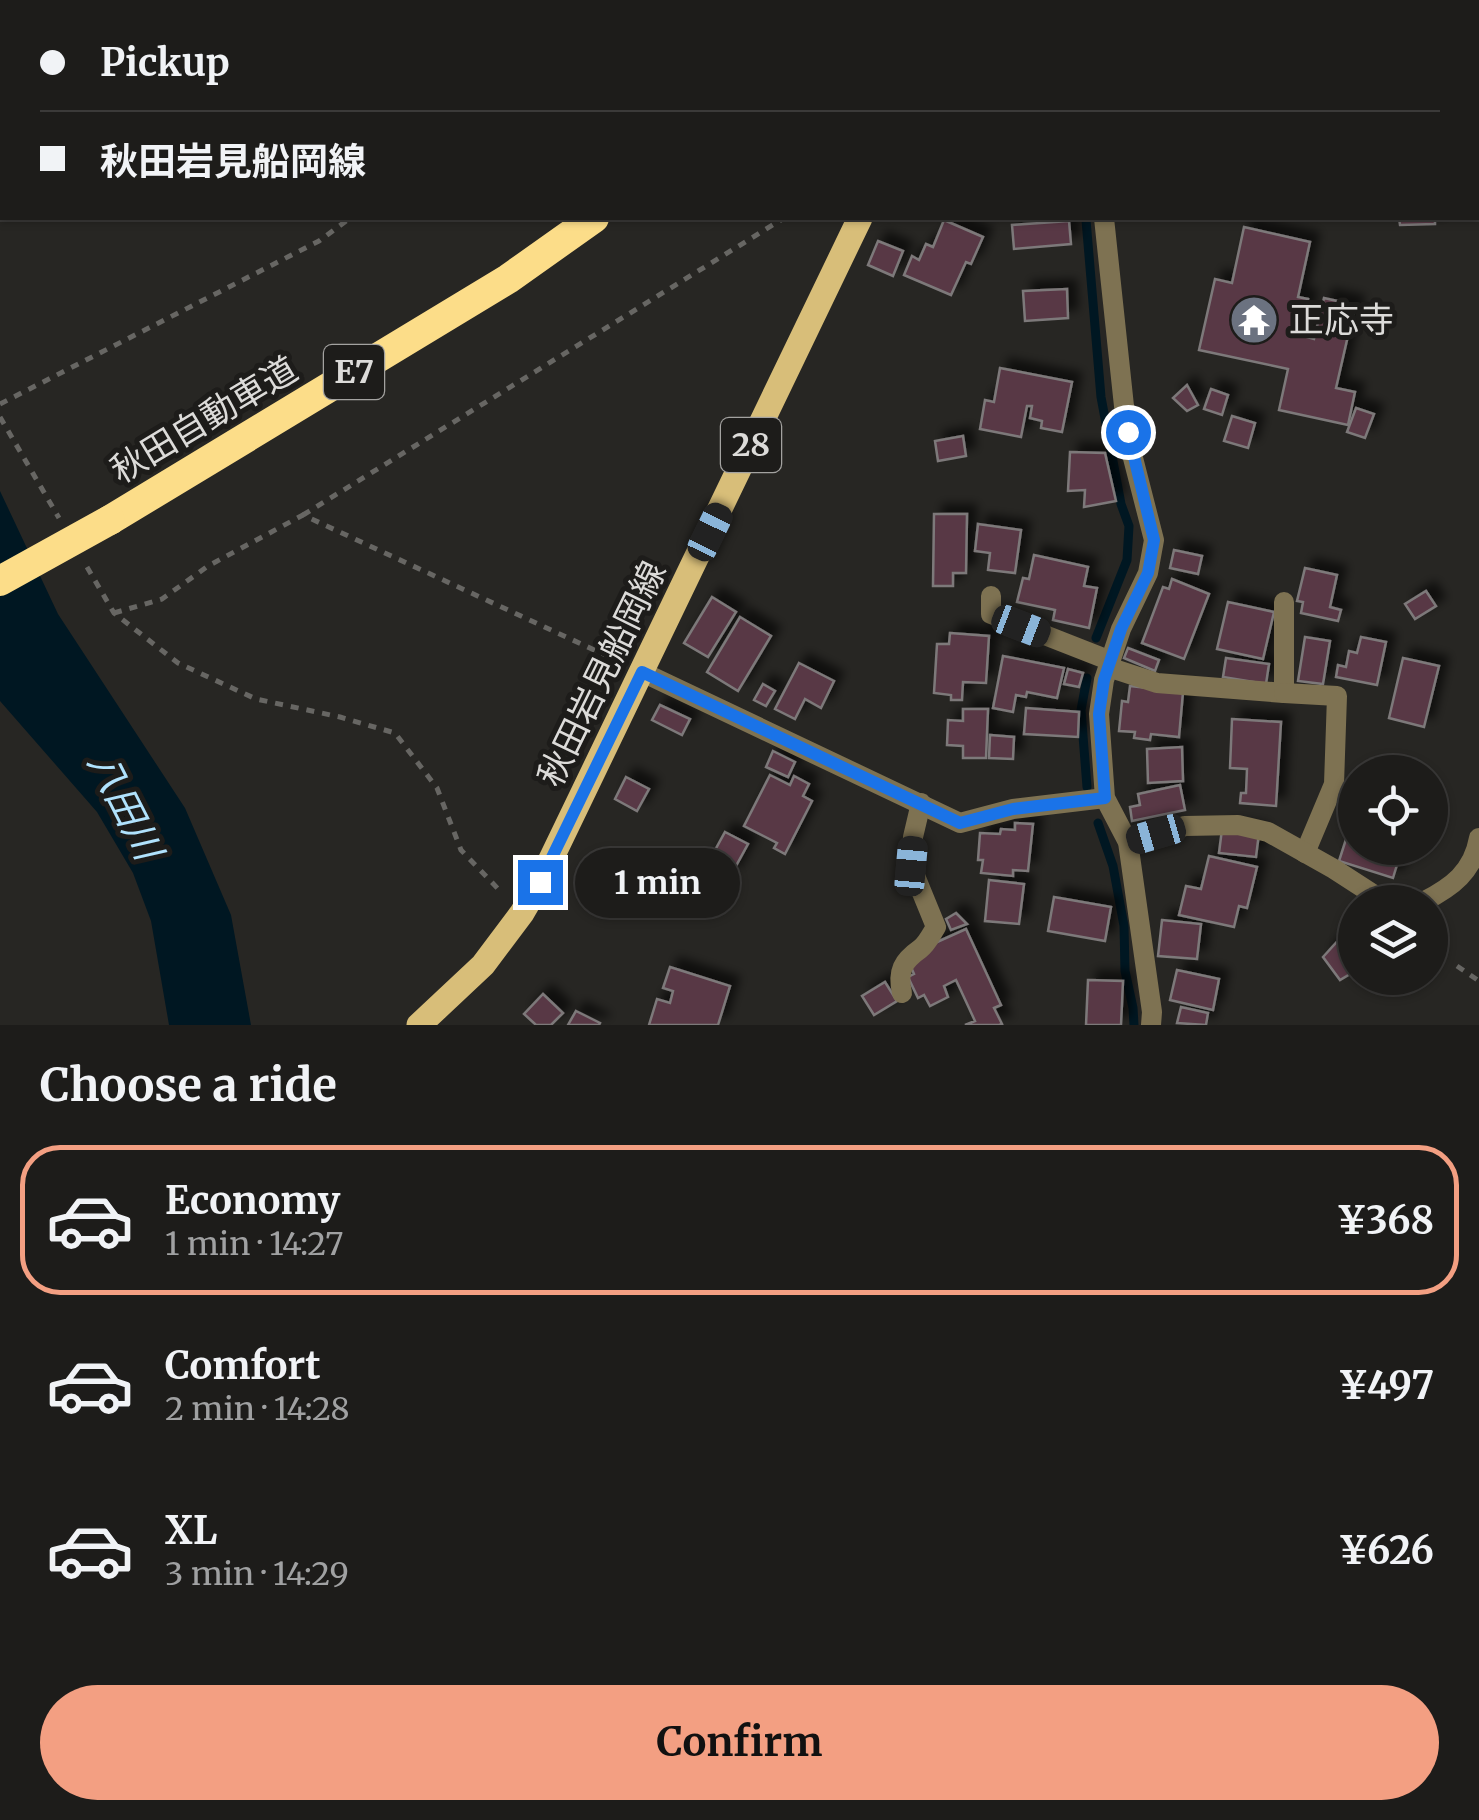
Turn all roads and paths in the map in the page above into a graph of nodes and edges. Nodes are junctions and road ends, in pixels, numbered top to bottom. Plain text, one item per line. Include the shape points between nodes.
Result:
1 (347, 220) edge
2 (591, 220) edge
3 (781, 220) edge
4 (859, 220) edge
5 (1105, 220) edge
6 (0, 404) edge
7 (303, 515) junction
8 (0, 581) edge
9 (991, 596) dead end
10 (1284, 602) dead end
11 (1110, 664) junction
12 (642, 672) junction
13 (1284, 693) junction
14 (1105, 798) junction
15 (922, 803) junction
16 (1479, 838) edge
17 (1128, 842) junction
18 (1306, 853) junction
19 (1358, 885) edge
20 (1448, 889) edge
21 (522, 914) junction
22 (902, 993) dead end
23 (428, 1023) edge
24 (1151, 1025) edge

1 - 6 path
2 - 8 highway, 秋田自動車道 / E7, bridge via 508,279
3 - 7 path
4 - 12 main road, 秋田岩見船岡線 / 28
5 - 11 street via 1124,406 1154,540 1148,573
7 - 12 path
7 - 21 path via 162,599 114,613 178,663 256,699 395,734 437,788 461,850
9 - 11 street via 991,614
10 - 13 street
11 - 13 street via 1158,682
11 - 14 street via 1099,714
12 - 15 street
12 - 21 main road, 秋田岩見船岡線 / 28
13 - 18 street via 1337,696 1334,784
14 - 15 street via 960,823
14 - 17 street
15 - 22 street via 911,866 936,928 924,947 908,955 898,979
16 - 20 street via 1476,855
17 - 18 street via 1185,826 1238,825
17 - 24 street
18 - 19 street
21 - 23 main road, 秋田岩見船岡線 / 28

